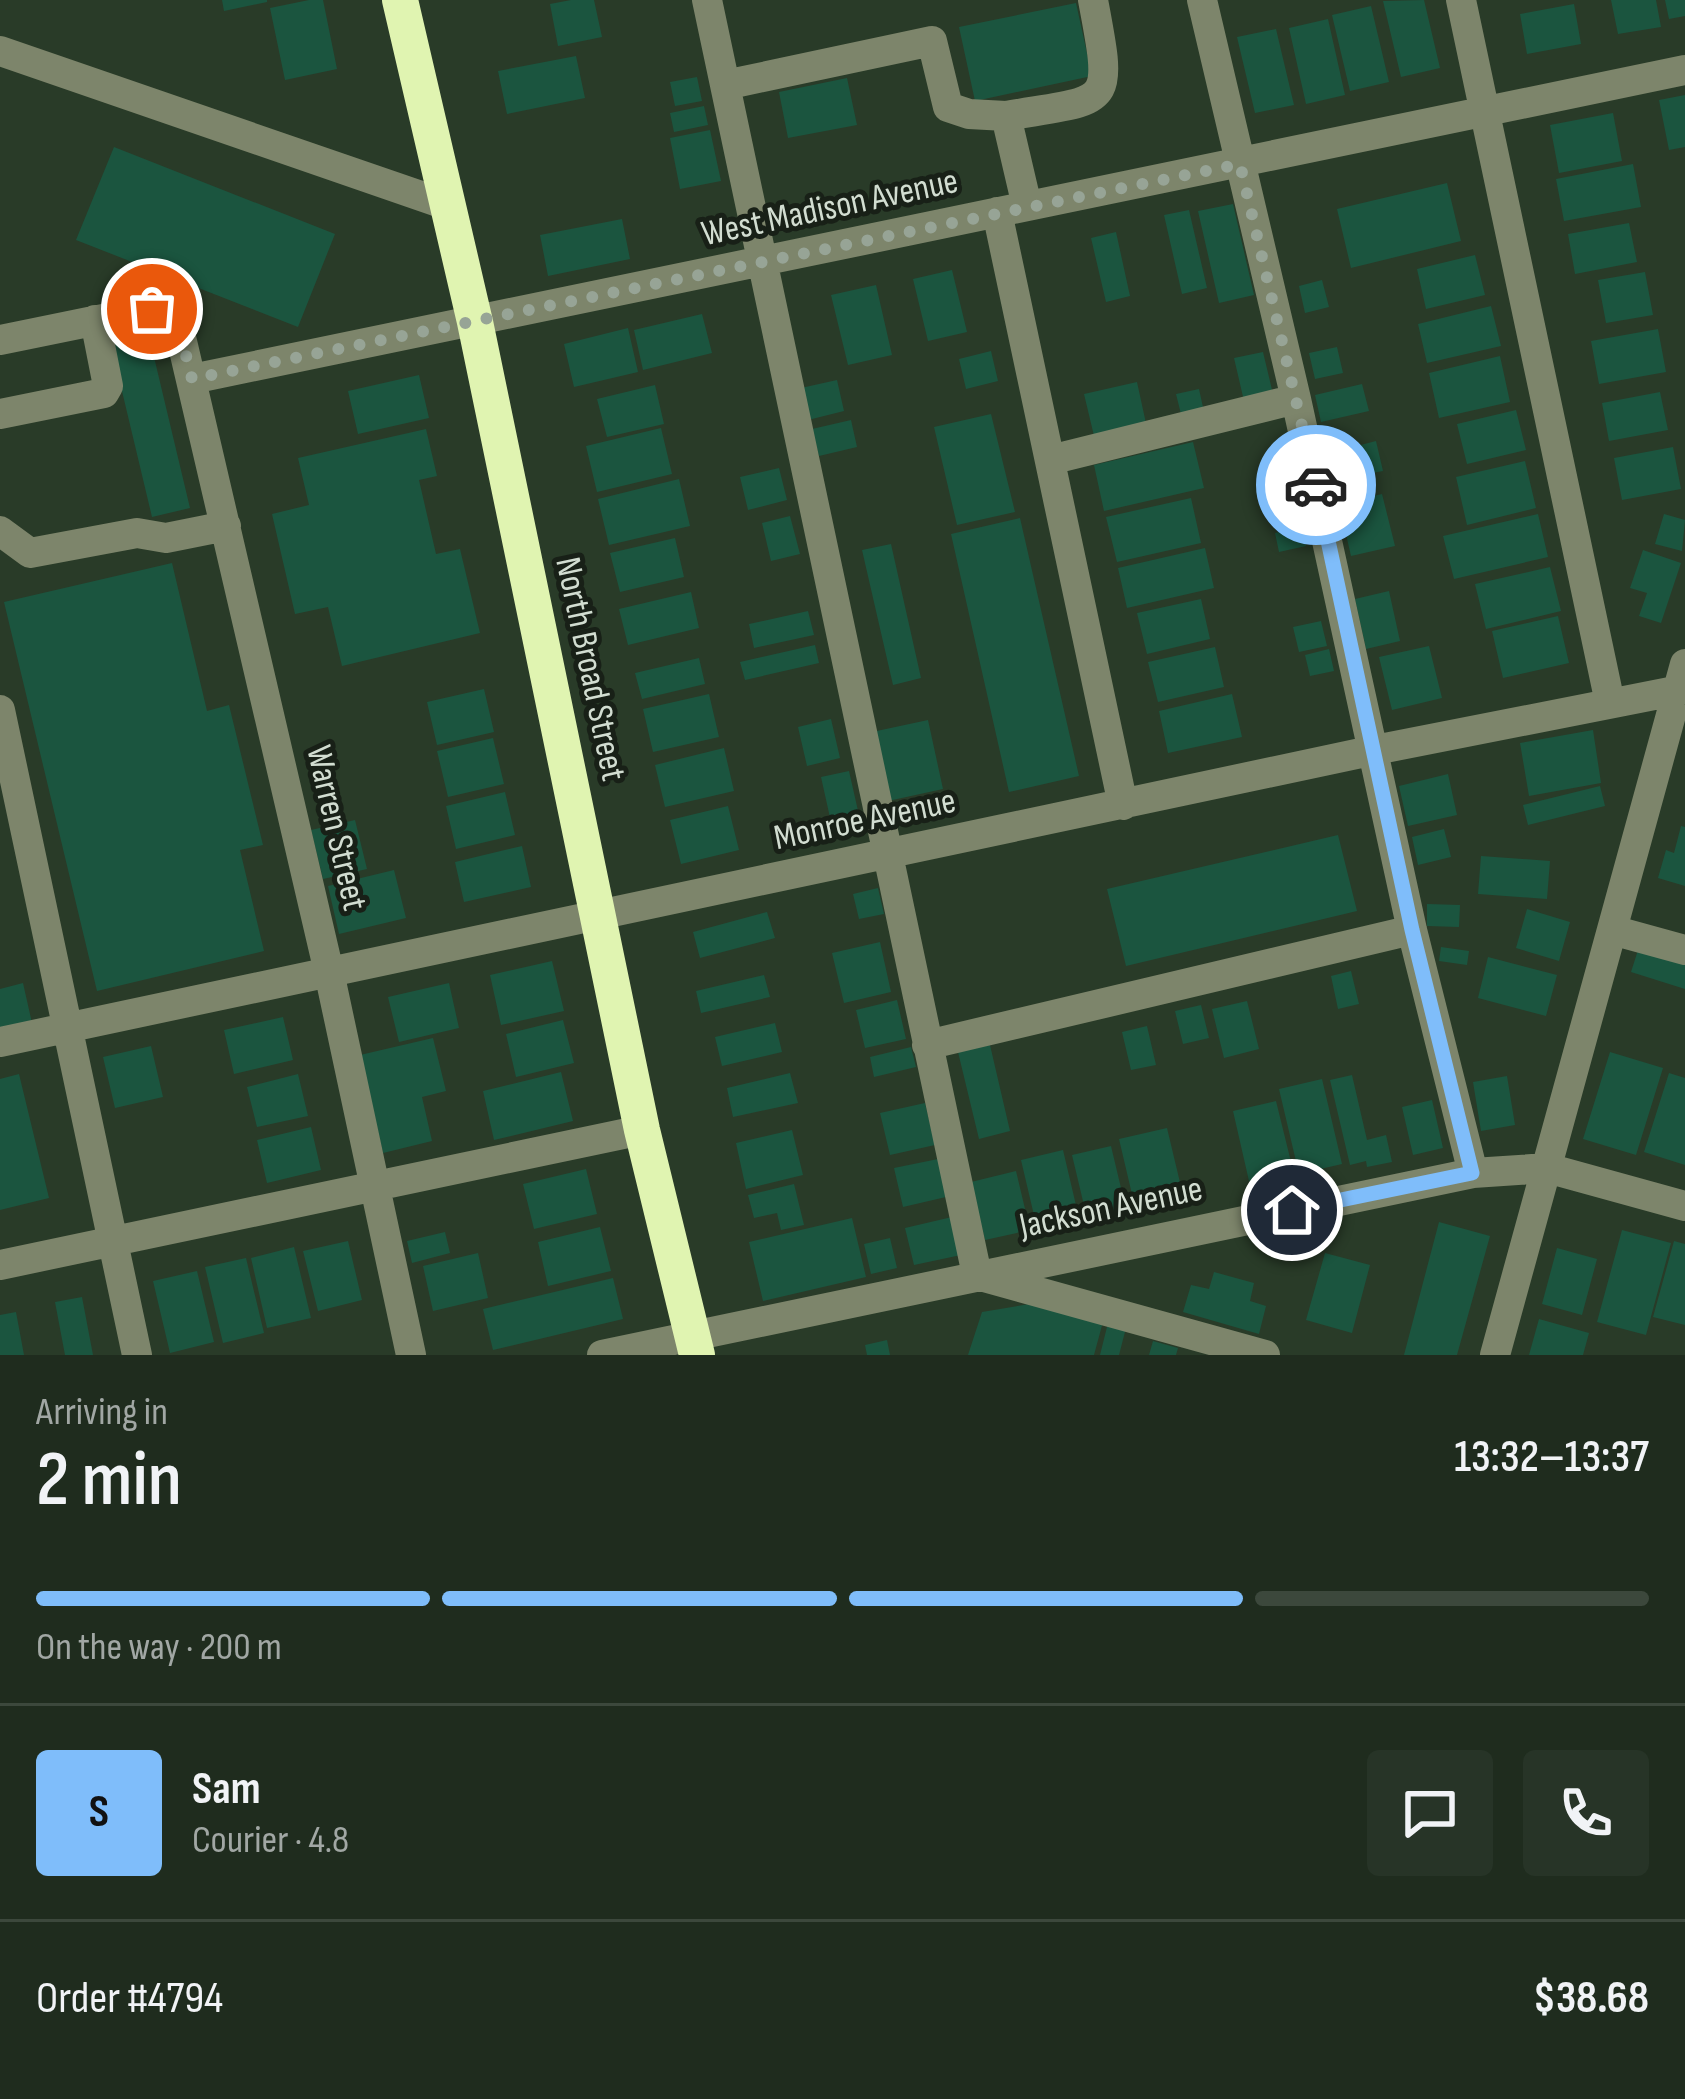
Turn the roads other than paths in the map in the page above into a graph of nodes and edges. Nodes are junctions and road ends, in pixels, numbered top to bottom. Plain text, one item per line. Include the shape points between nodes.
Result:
1 (400, 0) edge
2 (707, 0) edge
3 (1093, 0) edge
4 (1202, 0) edge
5 (1461, 0) edge
6 (0, 51) edge
7 (1685, 70) edge
8 (725, 85) junction
9 (1484, 110) junction
10 (1006, 116) junction
11 (1240, 164) junction
12 (447, 205) junction
13 (1012, 209) junction
14 (762, 262) junction
15 (95, 320) junction
16 (475, 322) junction
17 (0, 340) edge
18 (192, 379) junction
19 (1296, 399) junction
20 (0, 414) edge
21 (1050, 460) junction
22 (226, 526) junction
23 (0, 531) edge
24 (1683, 680) edge
25 (1610, 703) junction
26 (0, 710) edge
27 (1375, 750) junction
28 (1123, 805) junction
29 (10, 813) edge
30 (888, 855) junction
31 (599, 916) junction
32 (1412, 930) junction
33 (1612, 930) junction
34 (1685, 950) edge
35 (329, 972) junction
36 (68, 1028) junction
37 (0, 1042) edge
38 (927, 1045) junction
39 (642, 1130) junction
40 (1547, 1168) junction
41 (1472, 1173) junction
42 (375, 1186) junction
43 (1685, 1206) edge
44 (113, 1241) junction
45 (0, 1265) edge
46 (977, 1275) junction
47 (695, 1345) edge
48 (137, 1355) edge
49 (411, 1355) edge
50 (602, 1355) edge
51 (1265, 1355) edge
52 (1495, 1355) edge

1 - 12 highway, North Broad Street
2 - 8 street
3 - 10 street via 1103,86 1089,102
4 - 11 street
5 - 9 street
6 - 12 street
7 - 9 street, West Madison Avenue
8 - 10 street via 932,41 948,107
8 - 14 street
9 - 11 street, West Madison Avenue
9 - 25 street
10 - 13 street
11 - 13 street, West Madison Avenue
11 - 19 street
12 - 16 highway, North Broad Street
13 - 14 street, West Madison Avenue
13 - 21 street
14 - 16 street, West Madison Avenue
14 - 30 street
15 - 17 street
15 - 18 street, Warren Street via 152,309 177,320
15 - 20 street via 104,393
16 - 18 street, West Madison Avenue
16 - 31 highway, North Broad Street
18 - 22 street, Warren Street
19 - 21 street
19 - 27 street
21 - 28 street
22 - 23 street via 30,554
22 - 35 street, Warren Street
24 - 25 street, Monroe Avenue
24 - 33 street
25 - 27 street, Monroe Avenue
26 - 29 street
27 - 28 street, Monroe Avenue
27 - 32 street
28 - 30 street, Monroe Avenue
29 - 36 street
30 - 31 street, Monroe Avenue
30 - 38 street
31 - 35 street, Monroe Avenue
31 - 39 highway, North Broad Street
32 - 38 street
32 - 41 street
33 - 34 street
33 - 40 street
35 - 36 street, Monroe Avenue
35 - 42 street, Warren Street
36 - 37 street, Monroe Avenue
36 - 44 street
38 - 46 street
39 - 42 street
39 - 47 highway, North Broad Street
40 - 41 street, Jackson Avenue
40 - 43 street, Jackson Avenue
40 - 52 street
41 - 46 street, Jackson Avenue
42 - 44 street
42 - 49 street, Warren Street
44 - 45 street
44 - 48 street
46 - 47 street, Jackson Avenue
46 - 51 street
47 - 50 street, Jackson Avenue

